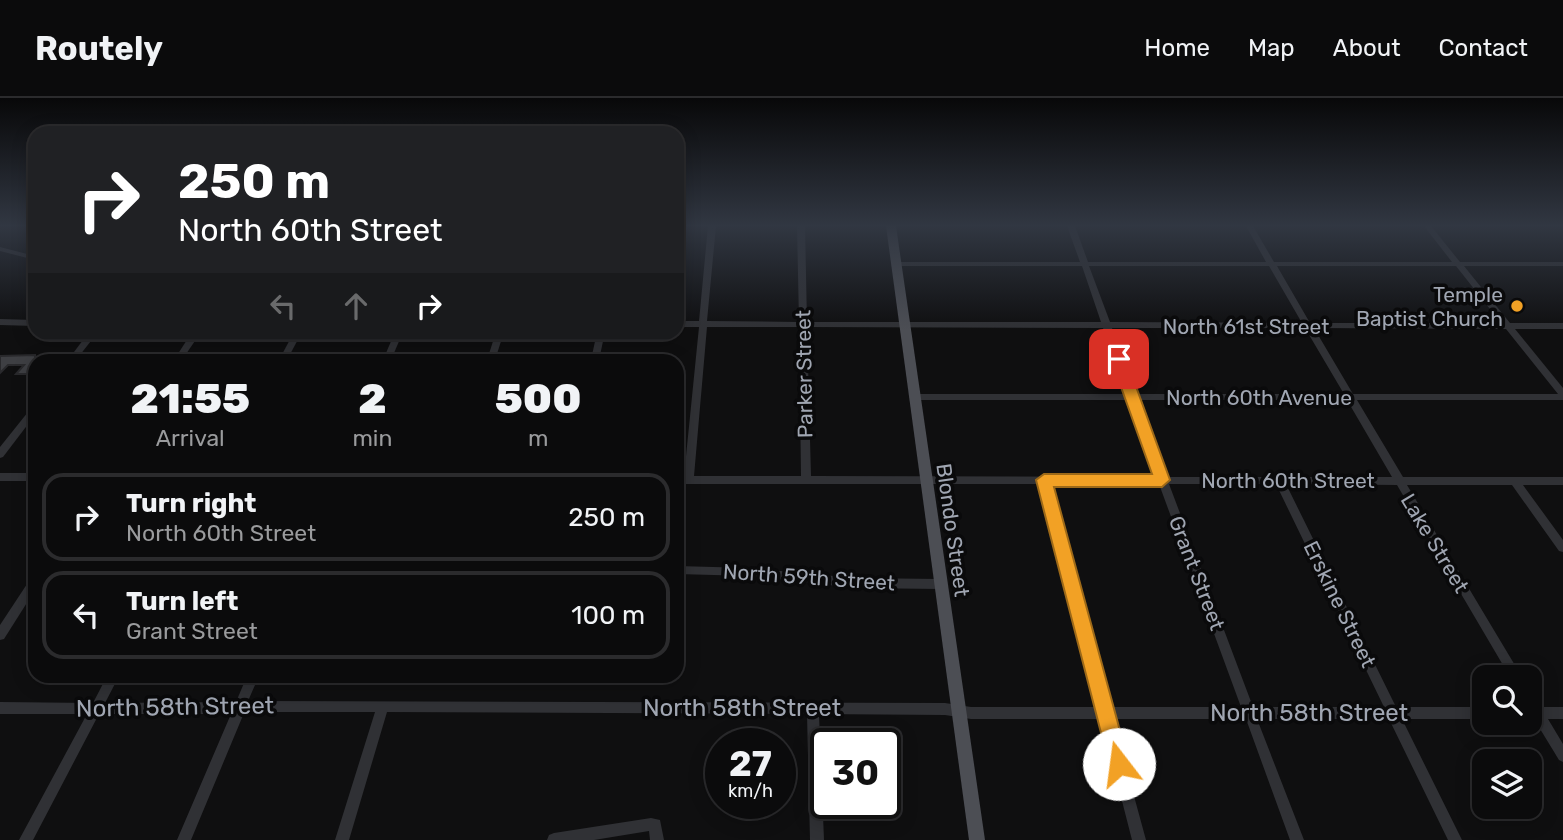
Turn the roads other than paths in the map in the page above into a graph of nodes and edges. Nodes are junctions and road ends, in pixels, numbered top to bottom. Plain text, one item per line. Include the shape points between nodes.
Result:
1 (709, 261) edge
2 (802, 261) edge
3 (896, 261) edge
4 (1084, 261) edge
5 (1269, 261) edge
6 (1454, 261) edge
7 (896, 264) junction
8 (1085, 264) junction
9 (1271, 264) junction
10 (1457, 264) junction
11 (1563, 264) edge
12 (0, 323) edge
13 (28, 323) edge
14 (684, 324) edge
15 (703, 324) junction
16 (803, 324) junction
17 (904, 325) junction
18 (1107, 326) junction
19 (1307, 326) junction
20 (1507, 326) junction
21 (1563, 326) edge
22 (88, 340) edge
23 (77, 354) edge
24 (1563, 396) edge
25 (914, 397) junction
26 (1132, 397) junction
27 (1349, 397) junction
28 (28, 418) edge
29 (0, 454) edge
30 (0, 477) edge
31 (28, 477) edge
32 (684, 480) edge
33 (689, 480) junction
34 (806, 480) junction
35 (1044, 480) junction
36 (1162, 480) junction
37 (1279, 480) junction
38 (1397, 480) junction
39 (1514, 480) junction
40 (925, 481) junction
41 (1563, 481) edge
42 (1563, 548) edge
43 (684, 570) edge
44 (940, 583) junction
45 (28, 592) edge
46 (0, 635) edge
47 (1509, 665) edge
48 (109, 683) edge
49 (250, 683) edge
50 (383, 706) junction
51 (240, 707) junction
52 (0, 708) edge
53 (96, 708) junction
54 (813, 709) junction
55 (959, 712) junction
56 (1106, 713) junction
57 (1250, 713) junction
58 (1393, 713) junction
59 (1472, 713) edge
60 (1542, 713) edge
61 (1563, 713) edge
62 (1542, 726) edge
63 (1563, 756) edge
64 (26, 840) edge
65 (184, 840) edge
66 (342, 840) edge
67 (554, 840) edge
68 (657, 840) edge
69 (817, 840) edge
70 (977, 840) edge
71 (1139, 840) edge
72 (1297, 840) edge
73 (1455, 840) edge

1 - 15 street
2 - 16 street, Parker Street
3 - 7 main road, Blondo Street
4 - 8 street, Grant Street
5 - 9 street, Lake Street
6 - 10 street
7 - 8 street
7 - 17 main road, Blondo Street
8 - 9 street
8 - 18 street, Grant Street
9 - 10 street
9 - 19 street, Lake Street
10 - 11 street
10 - 20 street
12 - 13 street
14 - 15 street, North 61st Street
15 - 16 street, North 61st Street
15 - 33 street
16 - 17 street, North 61st Street
16 - 34 street, Parker Street
17 - 18 street, North 61st Street
17 - 25 main road, Blondo Street
18 - 19 street, North 61st Street
18 - 26 street, Grant Street
19 - 20 street, North 61st Street
19 - 27 street, Lake Street
20 - 21 street, North 61st Street
20 - 24 street
22 - 23 street
24 - 27 street, North 60th Avenue
25 - 26 street, North 60th Avenue
25 - 40 main road, Blondo Street
26 - 27 street, North 60th Avenue
26 - 36 street, Grant Street
27 - 38 street, Lake Street
28 - 29 street
30 - 31 street
32 - 33 street, North 60th Street
33 - 34 street, North 60th Street
34 - 40 street, North 60th Street
35 - 36 street, North 60th Street
35 - 40 street, North 60th Street
35 - 56 street
36 - 37 street, North 60th Street
36 - 57 street, Grant Street
37 - 38 street, North 60th Street
37 - 58 street, Erskine Street
38 - 39 street, North 60th Street
38 - 47 street, Lake Street
39 - 41 street, North 60th Street
39 - 42 street
40 - 44 main road, Blondo Street
43 - 44 street, North 59th Street via 855,583
44 - 55 main road, Blondo Street
45 - 46 street
48 - 53 street
49 - 51 street
50 - 51 street, North 58th Street
50 - 54 street, North 58th Street
50 - 66 street
51 - 53 street, North 58th Street
51 - 65 street
52 - 53 street, North 58th Street
53 - 64 street
54 - 55 street, North 58th Street
54 - 69 street
55 - 56 street, North 58th Street
55 - 70 main road, Blondo Street
56 - 57 street, North 58th Street
56 - 71 street
57 - 58 street, North 58th Street
57 - 72 street, Grant Street
58 - 59 street, North 58th Street
58 - 73 street, Erskine Street
60 - 61 street
62 - 63 street
67 - 68 street via 642,824 654,825

